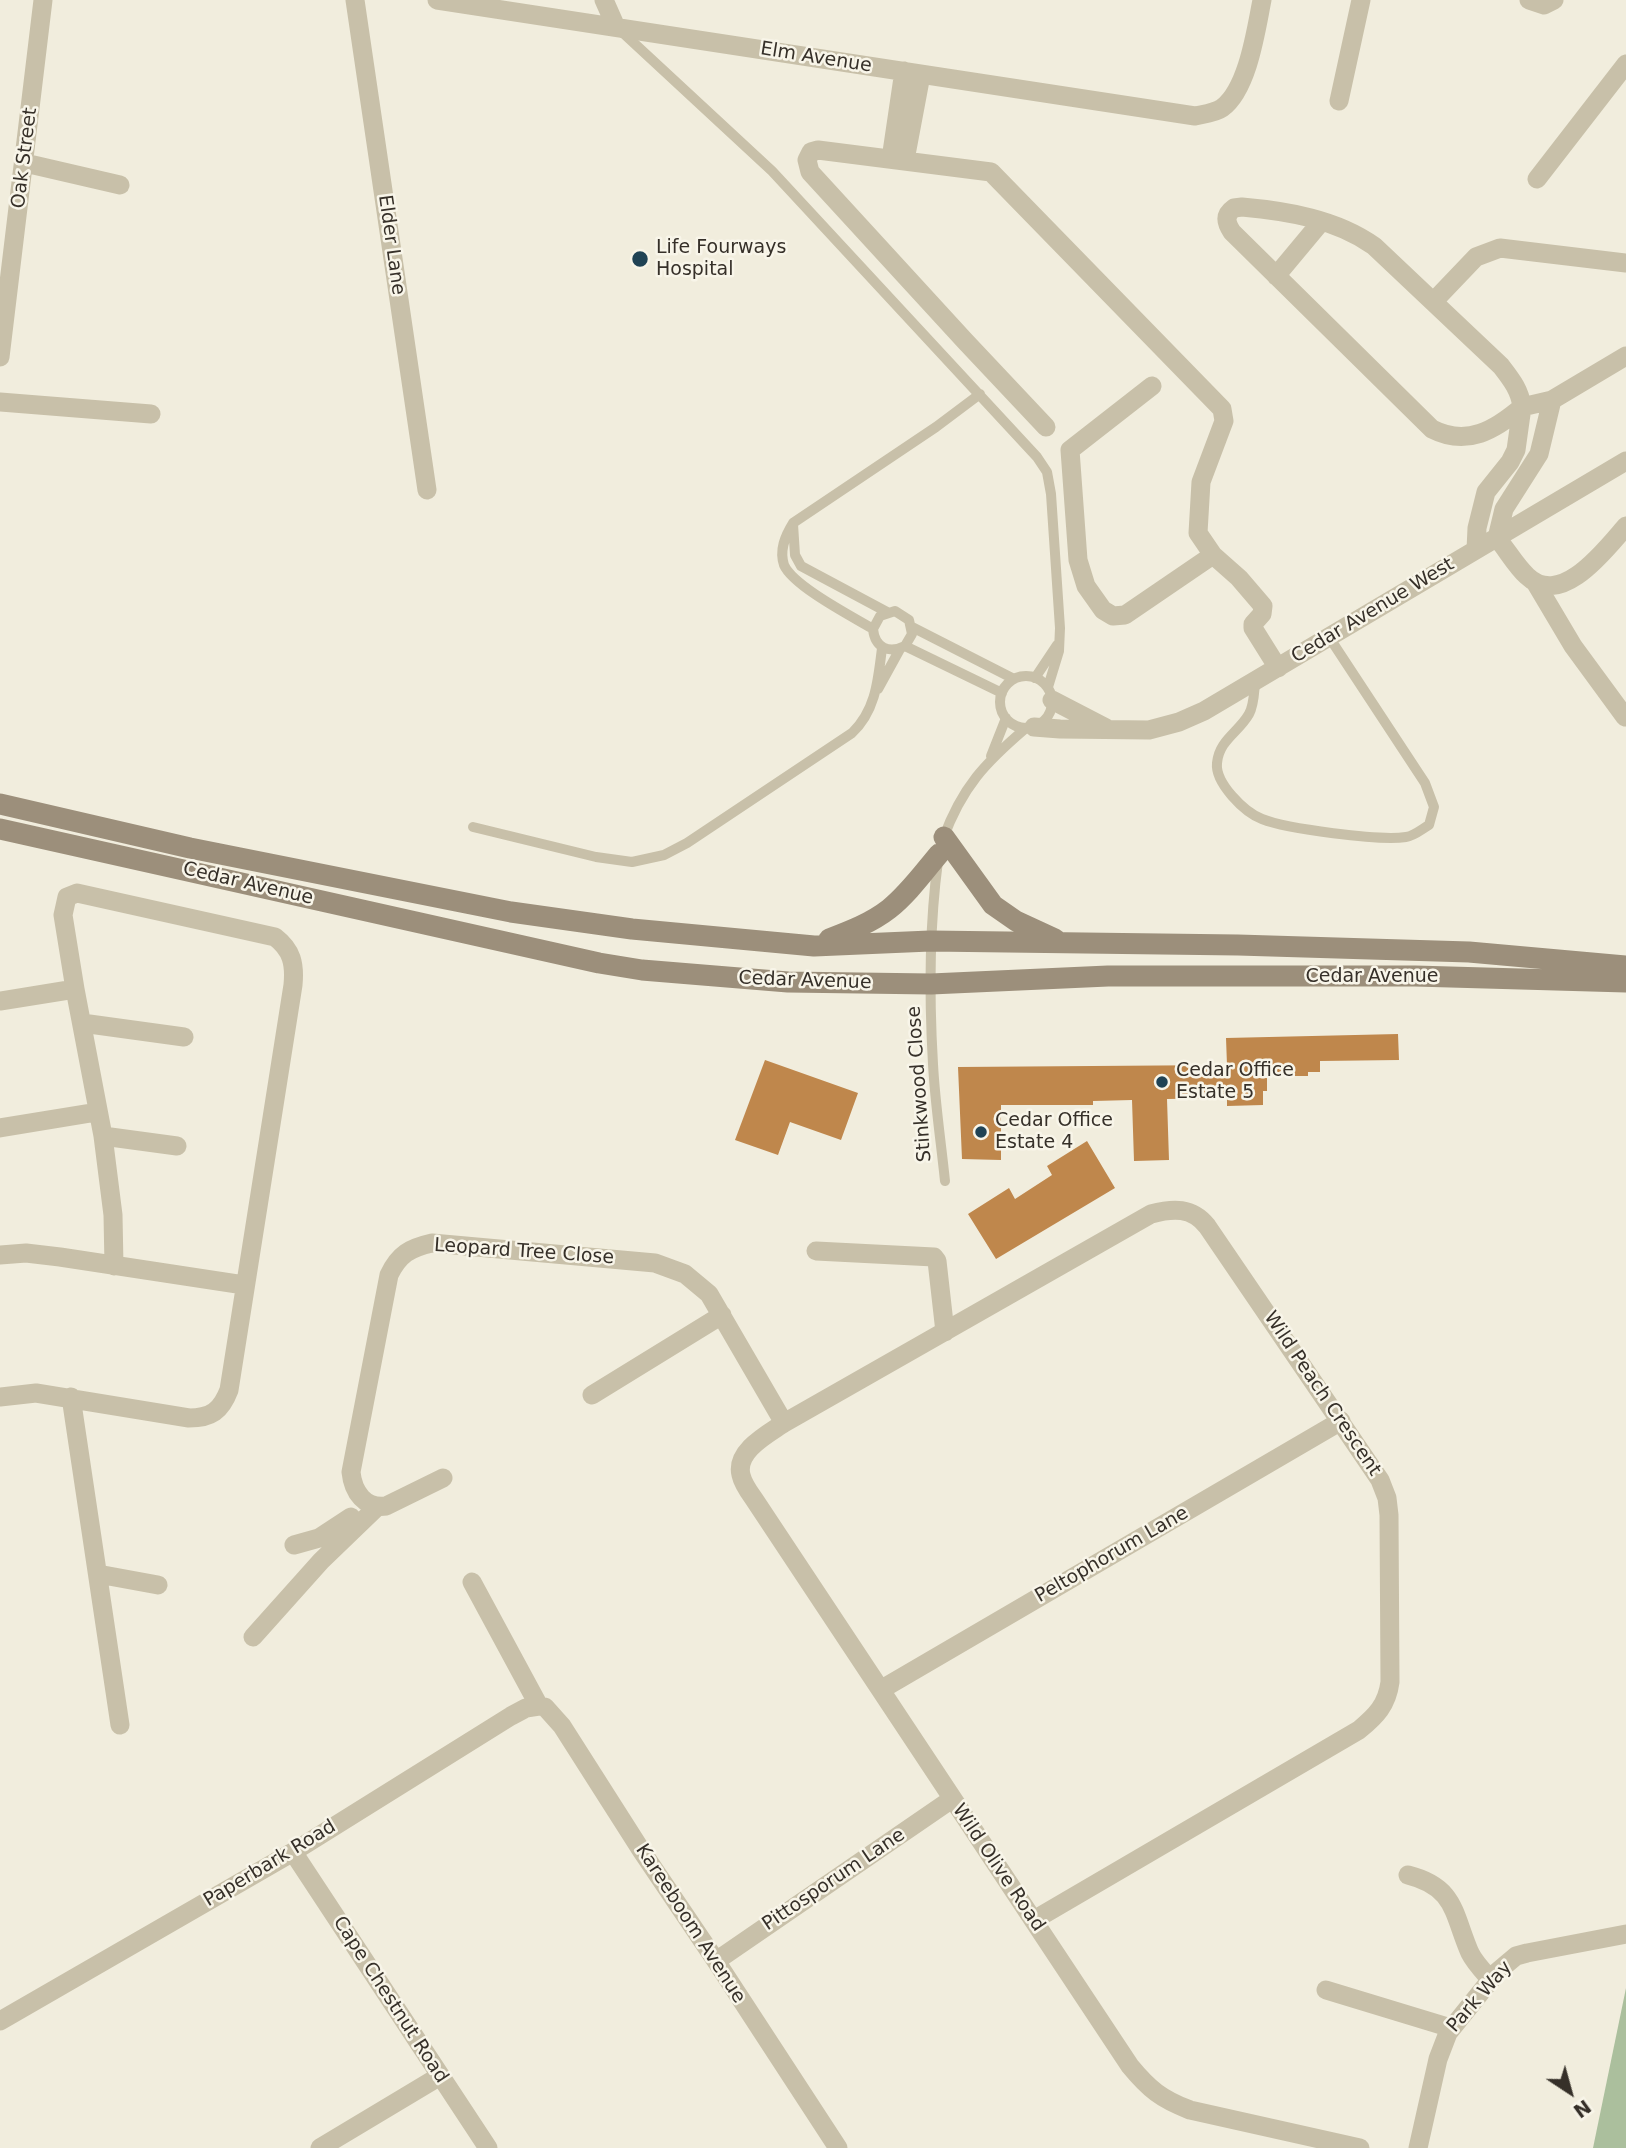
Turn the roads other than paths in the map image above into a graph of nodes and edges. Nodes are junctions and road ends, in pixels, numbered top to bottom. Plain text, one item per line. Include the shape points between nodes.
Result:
1 (43, 0) edge
2 (355, 0) edge
3 (437, 0) edge
4 (604, 0) edge
5 (1262, 0) edge
6 (1361, 0) edge
7 (1529, 0) edge
8 (1554, 0) edge
9 (616, 27) junction
10 (1626, 64) edge
11 (912, 73) junction
12 (1339, 101) dead end
13 (898, 160) junction
14 (25, 163) junction
15 (1537, 179) dead end
16 (120, 185) dead end
17 (1321, 222) junction
18 (1626, 263) edge
19 (1276, 276) junction
20 (1434, 301) junction
21 (1626, 356) edge
22 (0, 357) edge
23 (1152, 386) dead end
24 (980, 394) junction
25 (1552, 400) junction
26 (0, 402) edge
27 (1522, 407) junction
28 (151, 414) dead end
29 (1046, 427) dead end
30 (1626, 461) edge
31 (427, 490) dead end
32 (793, 523) junction
33 (1626, 526) edge
34 (1497, 538) junction
35 (1476, 550) junction
36 (1213, 555) junction
37 (1535, 582) junction
38 (887, 612) junction
39 (912, 627) junction
40 (873, 629) junction
41 (1329, 637) junction
42 (1060, 638) junction
43 (882, 648) junction
44 (903, 648) junction
45 (1278, 668) junction
46 (1035, 678) junction
47 (1014, 679) junction
48 (1255, 683) junction
49 (876, 692) junction
50 (1002, 693) junction
51 (1050, 694) junction
52 (1625, 717) edge
53 (1006, 718) junction
54 (1030, 728) junction
55 (1110, 730) junction
56 (989, 759) junction
57 (0, 804) edge
58 (473, 827) dead end
59 (0, 830) edge
60 (942, 846) junction
61 (930, 941) junction
62 (1064, 943) junction
63 (814, 946) junction
64 (1626, 967) edge
65 (1626, 982) edge
66 (931, 984) junction
67 (75, 989) junction
68 (0, 1001) edge
69 (82, 1023) junction
70 (184, 1037) dead end
71 (97, 1112) junction
72 (0, 1128) edge
73 (103, 1136) junction
74 (177, 1146) dead end
75 (945, 1181) dead end
76 (816, 1251) dead end
77 (0, 1255) edge
78 (114, 1266) junction
79 (244, 1285) junction
80 (722, 1315) junction
81 (945, 1332) junction
82 (592, 1395) dead end
83 (0, 1397) edge
84 (71, 1397) junction
85 (1341, 1421) junction
86 (784, 1423) junction
87 (742, 1458) joint
88 (443, 1478) dead end
89 (373, 1506) junction
90 (294, 1545) dead end
91 (98, 1574) junction
92 (472, 1582) dead end
93 (158, 1585) dead end
94 (253, 1637) dead end
95 (882, 1689) junction
96 (539, 1706) junction
97 (120, 1725) dead end
98 (952, 1799) junction
99 (293, 1852) junction
100 (1408, 1875) dead end
101 (1034, 1920) junction
102 (1626, 1934) edge
103 (716, 1961) junction
104 (1490, 1980) junction
105 (1326, 1990) dead end
106 (0, 2021) edge
107 (1451, 2028) junction
108 (440, 2076) junction
109 (320, 2148) edge
110 (488, 2148) edge
111 (838, 2148) edge
112 (1360, 2148) edge
113 (1418, 2148) edge

1 - 14 street, Oak Street
2 - 31 street, Elder Lane
3 - 9 street, Elm Avenue
4 - 9 street
5 - 11 street, Elm Avenue via 1247,66 1235,92 1222,108 1195,116
6 - 12 street
7 - 8 street via 1544,5
9 - 11 street, Elm Avenue
9 - 24 lane via 772,171
10 - 15 street
11 - 13 street
13 - 29 street via 818,150 807,160 810,172
13 - 36 street via 991,172 1222,409 1224,421 1201,482 1198,533
14 - 16 street
14 - 22 street, Oak Street
17 - 19 street
17 - 19 street via 1278,210 1242,207 1229,212 1232,232
17 - 20 street via 1362,237
18 - 20 street via 1500,248 1476,257
19 - 27 street via 1432,429 1468,438 1499,426
20 - 27 street via 1515,384
21 - 25 street
23 - 36 street via 1070,450 1077,559 1086,586 1103,610 1125,615
24 - 32 lane
24 - 42 lane via 1046,472
25 - 27 street
25 - 34 street via 1539,454 1504,509
26 - 28 street
27 - 35 street via 1516,450 1486,492
30 - 34 street, Cedar Avenue West
32 - 38 lane via 795,555 801,566
32 - 40 lane via 783,543 788,571
33 - 37 street via 1599,557 1567,582 1544,586
34 - 35 street, Cedar Avenue West
34 - 37 street
35 - 41 street, Cedar Avenue West
36 - 45 street via 1263,606 1252,628
37 - 52 street via 1573,646
38 - 39 lane via 903,614
38 - 40 lane
39 - 44 lane via 910,641
39 - 47 lane
40 - 43 lane
41 - 45 street, Cedar Avenue West
41 - 48 lane via 1425,783 1434,807 1429,825 1408,837 1373,837 1290,826 1261,819 1244,808 1225,787 1216,764 1222,746 1248,715
42 - 46 lane
42 - 51 lane
43 - 44 lane
43 - 49 lane
44 - 49 lane
44 - 50 lane
45 - 48 street, Cedar Avenue West
46 - 47 lane
46 - 51 lane, Cedar Avenue West
47 - 50 lane
48 - 55 street, Cedar Avenue West via 1170,725
49 - 58 lane via 868,713 852,733 664,855 632,862 596,857
50 - 53 lane
51 - 54 lane via 1048,717
51 - 55 street, Cedar Avenue West
53 - 54 lane, Cedar Avenue West
53 - 56 lane
54 - 55 street, Cedar Avenue West
54 - 56 lane
56 - 60 lane via 962,798
57 - 63 main road, Cedar Avenue via 190,848 511,912
59 - 66 main road, Cedar Avenue via 599,963 737,979
60 - 61 lane
60 - 62 main road via 993,905
60 - 63 main road via 889,909
61 - 62 main road, Cedar Avenue
61 - 63 main road, Cedar Avenue
61 - 66 lane
62 - 64 main road, Cedar Avenue via 1469,952
65 - 66 main road, Cedar Avenue via 1402,976 1073,976
66 - 75 lane, Stinkwood Close via 933,1065
67 - 68 street
67 - 69 street
67 - 79 street via 64,915 71,894 267,934 288,949 293,985
69 - 70 street
69 - 71 street
71 - 72 street
71 - 73 street
73 - 74 street
73 - 78 street
76 - 81 street via 934,1257
77 - 78 street via 40,1254
78 - 79 street
79 - 84 street via 229,1390 218,1411 189,1418
80 - 82 street
80 - 86 street, Leopard Tree Close
80 - 89 street, Leopard Tree Close via 709,1294 685,1274 655,1263 453,1243 432,1243 405,1252 386,1287 351,1472 357,1492
81 - 85 street, Wild Peach Crescent via 1151,1214 1186,1210 1201,1218
81 - 86 street, Wild Peach Crescent
83 - 84 street via 36,1393
84 - 91 street
85 - 95 street, Peltophorum Lane
85 - 101 street, Wild Peach Crescent via 1387,1498 1390,1682 1385,1704 1359,1730
86 - 87 street, Wild Peach Crescent
87 - 95 street, Wild Olive Road via 744,1484
88 - 89 street via 386,1507
89 - 90 street via 319,1538
89 - 94 street
91 - 93 street
91 - 97 street
92 - 96 street, Kareeboom Avenue
95 - 98 street, Wild Olive Road
96 - 99 street, Paperbark Road via 511,1716
96 - 103 street, Kareeboom Avenue via 562,1726
98 - 101 street, Wild Olive Road
98 - 103 street, Pittosporum Lane
99 - 106 street, Paperbark Road
99 - 108 street, Cape Chestnut Road
100 - 104 street via 1437,1886 1451,1901 1471,1954
101 - 112 street, Wild Olive Road via 1130,2066 1159,2096 1190,2110
102 - 104 street, Park Way via 1527,1953
103 - 111 street, Kareeboom Avenue
104 - 107 street, Park Way
105 - 107 street
107 - 113 street, Park Way via 1438,2059
108 - 109 street
108 - 110 street, Cape Chestnut Road

